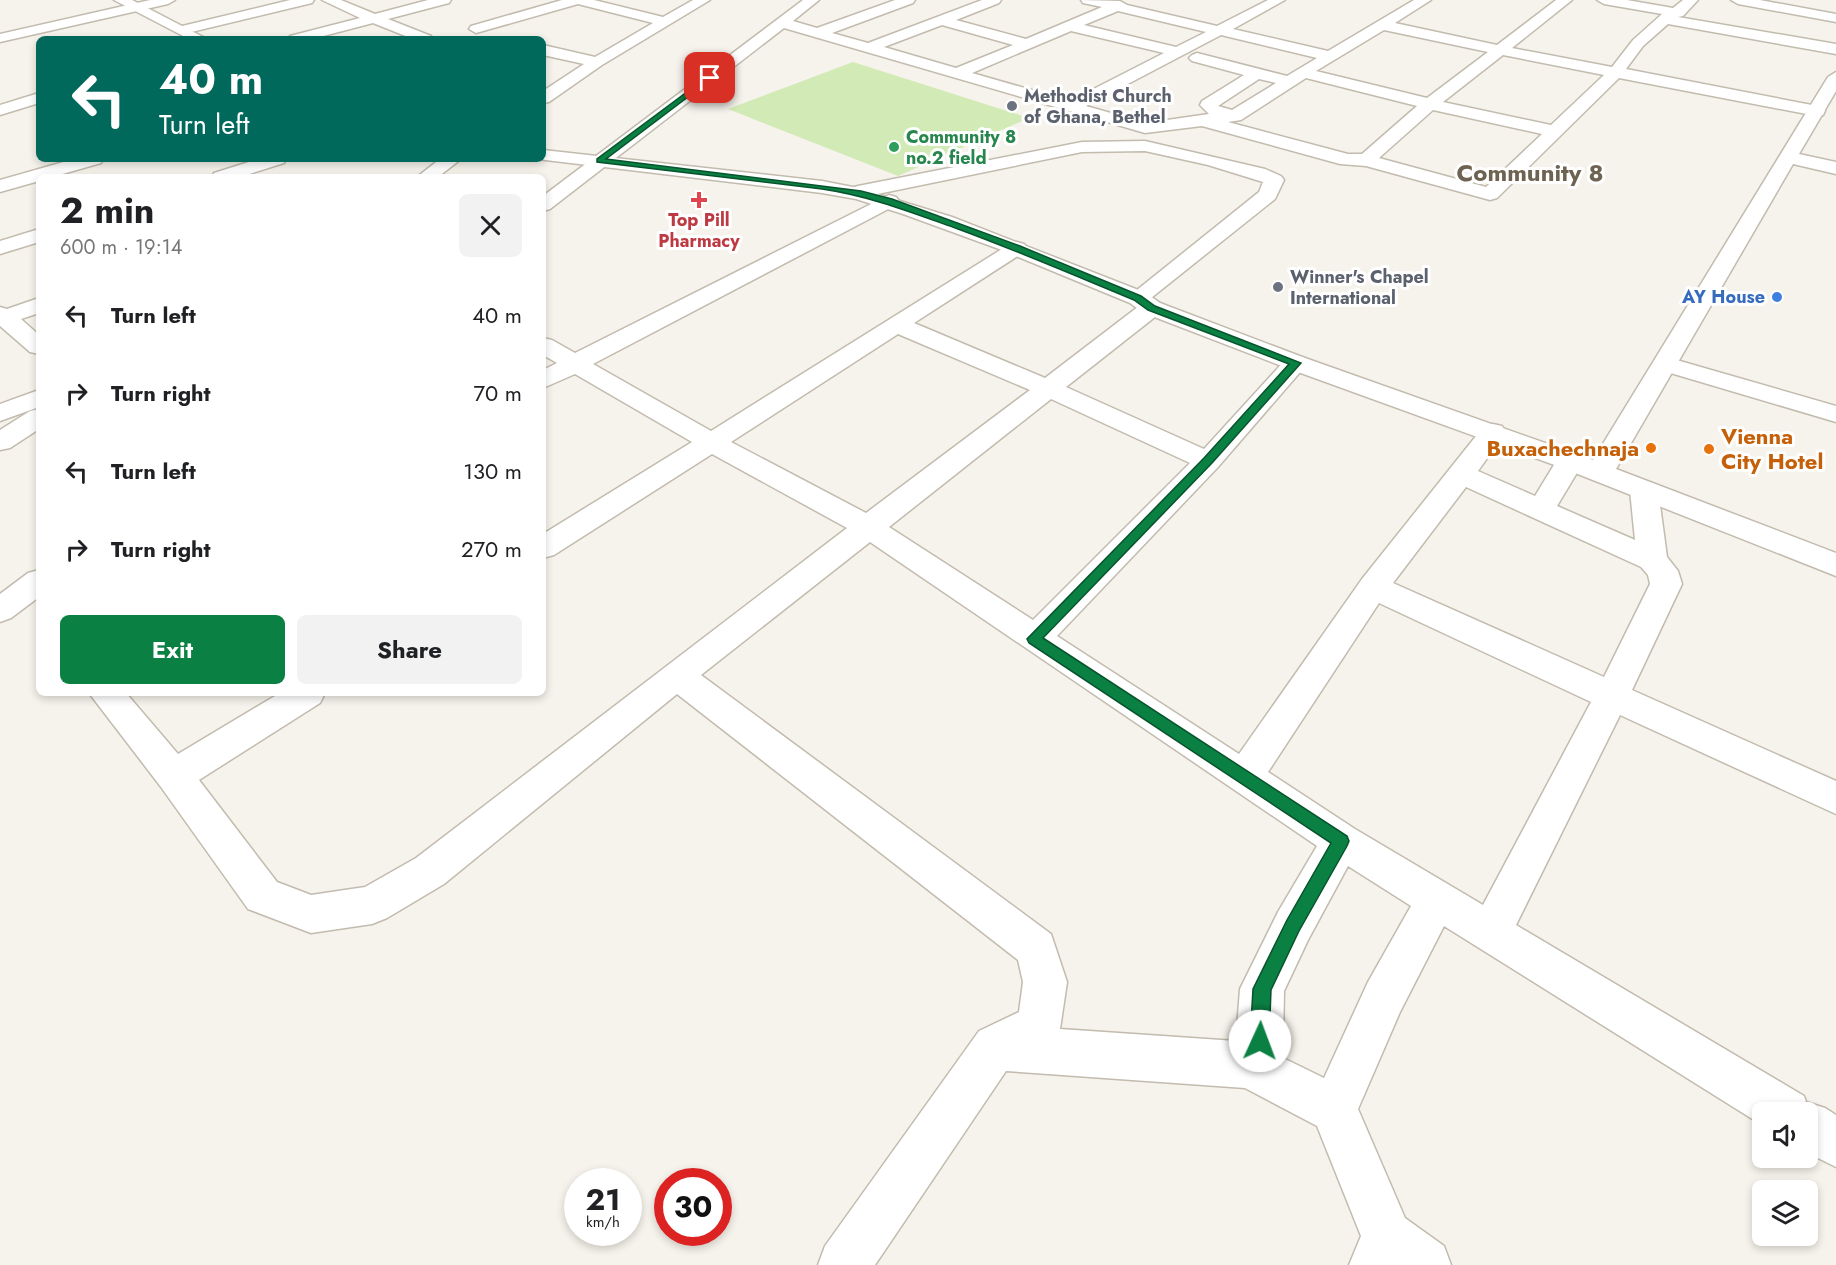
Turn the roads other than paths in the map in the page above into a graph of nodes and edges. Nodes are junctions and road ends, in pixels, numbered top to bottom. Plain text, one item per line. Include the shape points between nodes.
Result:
1 (122, 0) edge
2 (168, 0) edge
3 (307, 0) edge
4 (329, 0) edge
5 (444, 0) edge
6 (577, 0) edge
7 (703, 0) edge
8 (812, 0) edge
9 (908, 0) edge
10 (994, 0) edge
11 (1088, 0) edge
12 (1131, 0) edge
13 (1565, 0) edge
14 (1604, 0) edge
15 (1691, 0) edge
16 (1744, 0) edge
17 (1272, 1) edge
18 (1421, 2) edge
19 (1116, 6) junction
20 (136, 7) junction
21 (1399, 7) edge
22 (1671, 16) junction
23 (373, 18) junction
24 (1425, 18) dead end
25 (1836, 18) edge
26 (941, 20) junction
27 (665, 22) junction
28 (783, 23) junction
29 (1382, 25) junction
30 (1070, 26) junction
31 (476, 29) junction
32 (183, 30) junction
33 (1221, 30) junction
34 (818, 33) junction
35 (1492, 33) dead end
36 (457, 34) dead end
37 (194, 36) edge
38 (306, 36) edge
39 (418, 36) edge
40 (495, 36) edge
41 (1514, 37) junction
42 (0, 38) edge
43 (1028, 44) junction
44 (869, 48) junction
45 (1500, 50) junction
46 (1836, 50) edge
47 (546, 52) edge
48 (1179, 52) junction
49 (1330, 56) junction
50 (1197, 58) dead end
51 (597, 62) junction
52 (1620, 66) junction
53 (956, 74) junction
54 (1258, 74) junction
55 (1836, 77) edge
56 (1296, 78) junction
57 (546, 96) edge
58 (36, 99) edge
59 (1430, 104) junction
60 (1071, 107) junction
61 (0, 110) edge
62 (1817, 111) junction
63 (1235, 116) junction
64 (1203, 121) junction
65 (1555, 131) junction
66 (546, 154) edge
67 (1788, 157) junction
68 (1367, 160) junction
69 (599, 161) junction
70 (212, 162) edge
71 (268, 162) edge
72 (448, 162) edge
73 (94, 164) edge
74 (1836, 168) edge
75 (51, 174) edge
76 (226, 174) edge
77 (230, 174) edge
78 (430, 174) edge
79 (36, 178) edge
80 (0, 186) edge
81 (858, 192) junction
82 (889, 201) junction
83 (546, 203) edge
84 (36, 236) edge
85 (0, 248) edge
86 (1017, 248) junction
87 (1145, 303) junction
88 (36, 306) edge
89 (1, 317) edge
90 (895, 324) junction
91 (36, 345) edge
92 (546, 347) edge
93 (574, 363) junction
94 (1296, 363) junction
95 (1666, 364) junction
96 (546, 379) edge
97 (1050, 389) junction
98 (36, 399) edge
99 (0, 413) edge
100 (1836, 414) edge
101 (36, 419) edge
102 (1493, 432) junction
103 (0, 442) edge
104 (713, 443) junction
105 (1208, 461) junction
106 (1570, 461) junction
107 (1459, 473) junction
108 (1599, 473) junction
109 (1644, 490) junction
110 (1541, 508) junction
111 (870, 528) junction
112 (546, 546) edge
113 (1652, 560) junction
114 (1836, 565) edge
115 (1373, 586) junction
116 (1034, 639) junction
117 (677, 675) junction
118 (108, 696) edge
119 (303, 696) edge
120 (1612, 696) junction
121 (174, 776) junction
122 (1244, 777) junction
123 (1836, 798) edge
124 (1341, 841) junction
125 (1436, 900) junction
126 (1490, 933) junction
127 (995, 1047) junction
128 (1249, 1065) junction
129 (1769, 1102) edge
130 (1334, 1109) junction
131 (1818, 1131) edge
132 (1836, 1143) edge
133 (1396, 1255) edge
134 (844, 1265) edge

1 - 20 street
2 - 20 street
3 - 32 street
4 - 23 street
5 - 23 street
6 - 27 street
6 - 31 street
7 - 27 street
8 - 28 street
9 - 34 street
10 - 26 street
11 - 19 street
12 - 19 street
13 - 41 street
14 - 22 street
15 - 22 street
16 - 25 street
17 - 33 street
18 - 21 street
19 - 30 street
19 - 33 street
20 - 32 street
20 - 42 street
21 - 24 street
21 - 29 street
22 - 46 street
22 - 52 street
23 - 38 street
23 - 39 street
26 - 43 street
26 - 44 street
27 - 51 street
28 - 34 street
28 - 69 street
29 - 45 street
29 - 49 street
30 - 43 street
30 - 48 street
31 - 36 street
31 - 40 street
32 - 37 street
33 - 48 street
33 - 49 street
34 - 44 street
35 - 41 street
41 - 45 street
41 - 52 street
43 - 53 street
44 - 53 street
45 - 52 street
45 - 59 street
47 - 51 street
48 - 60 street
49 - 56 street
50 - 54 street
51 - 57 street
52 - 62 street
52 - 65 street
53 - 60 street
54 - 56 street
54 - 63 street via 1208,105 1212,110
55 - 62 street
56 - 59 street
56 - 63 street
58 - 61 street
59 - 65 street
59 - 68 street
60 - 64 street via 1145,128
62 - 67 street
63 - 64 street
64 - 68 street via 1347,160
65 - 68 street via 1490,194
66 - 69 street
67 - 74 street
67 - 95 street
69 - 81 street
69 - 83 street
70 - 76 street
71 - 77 street
72 - 78 street
73 - 75 street
79 - 80 street
81 - 82 street
81 - 87 street via 1082,147 1145,146 1211,160 1274,180 1268,195
82 - 86 street
82 - 93 street
84 - 85 street
86 - 87 street
86 - 90 street
87 - 94 street
87 - 97 street
88 - 89 street
89 - 91 street
90 - 97 street
90 - 104 street
92 - 93 street
93 - 96 street
93 - 104 street
94 - 102 street
94 - 105 street
95 - 100 street
95 - 108 street
97 - 105 street
97 - 111 street
98 - 99 street
101 - 103 street
102 - 106 street
102 - 107 street
104 - 111 street
104 - 112 street
105 - 116 street
106 - 108 street
106 - 110 street
107 - 110 street
107 - 115 street
108 - 109 street
109 - 113 street
109 - 114 street
110 - 113 street
111 - 116 street
111 - 117 street
113 - 120 street via 1662,571 1666,584
115 - 120 street
115 - 122 street
116 - 122 street
117 - 121 street via 430,871 372,905 311,914 263,896
117 - 127 street via 1036,948 1045,982 1039,1026
118 - 121 street
119 - 121 street
120 - 123 street
120 - 126 street
122 - 124 street
124 - 125 street
124 - 128 street via 1262,989 1260,1041
125 - 126 street
125 - 130 street via 1384,997
126 - 129 street
127 - 128 street
127 - 134 street
128 - 130 street
130 - 133 street
131 - 132 street

